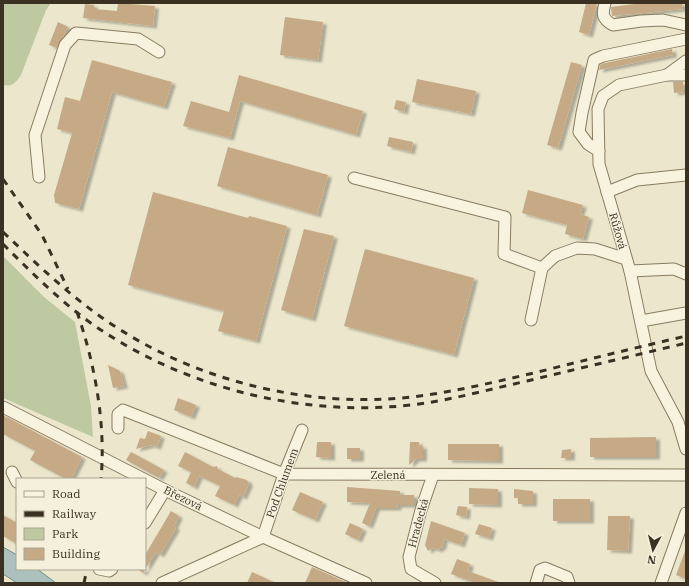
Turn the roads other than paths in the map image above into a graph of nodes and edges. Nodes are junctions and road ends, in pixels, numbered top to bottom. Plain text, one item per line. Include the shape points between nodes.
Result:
1 (605, 3) edge
2 (686, 25) edge
3 (686, 39) edge
4 (159, 52) dead end
5 (686, 61) edge
6 (667, 75) junction
7 (686, 75) edge
8 (599, 151) junction
9 (686, 174) edge
10 (39, 177) dead end
11 (354, 178) dead end
12 (607, 192) junction
13 (626, 259) junction
14 (542, 268) junction
15 (630, 271) junction
16 (686, 274) edge
17 (686, 313) edge
18 (531, 320) dead end
19 (641, 321) junction
20 (3, 407) edge
21 (118, 428) dead end
22 (302, 430) dead end
23 (686, 449) edge
24 (284, 474) junction
25 (686, 474) edge
26 (433, 475) junction
27 (142, 478) edge
28 (146, 480) edge
29 (165, 490) junction
30 (686, 513) edge
31 (146, 521) edge
32 (263, 537) junction
33 (162, 583) edge
34 (366, 583) edge
35 (435, 583) edge
36 (536, 583) edge
37 (569, 583) edge
38 (661, 583) edge

1 - 2 street via 602,13 605,21 613,25 663,20
3 - 8 street via 594,60 583,106 580,132 588,144
4 - 10 street via 138,39 76,33 65,45 34,135
5 - 6 street, Růžová
6 - 7 street
6 - 8 street, Růžová via 619,85 603,96 598,109
8 - 12 street, Růžová via 599,164
9 - 12 street via 637,180
11 - 14 street via 505,217 504,254
12 - 13 street, Růžová
13 - 14 street via 595,249 577,248 555,256
13 - 15 street, Růžová
14 - 18 street
15 - 16 street via 674,270
15 - 19 street, Růžová
17 - 19 street
19 - 23 street, Růžová via 651,371 678,422
20 - 27 street, Březová
21 - 24 street, Zelená via 118,414 123,410
22 - 24 street, Pod Chlumem
24 - 26 street, Zelená
24 - 32 street, Pod Chlumem
25 - 26 street, Zelená
26 - 35 street, Hradecká via 409,557 411,569
28 - 29 street, Březová
29 - 31 street
29 - 32 street, Březová
30 - 38 street
32 - 33 street
32 - 34 street, Březová
36 - 37 street via 540,570 545,568 567,577

